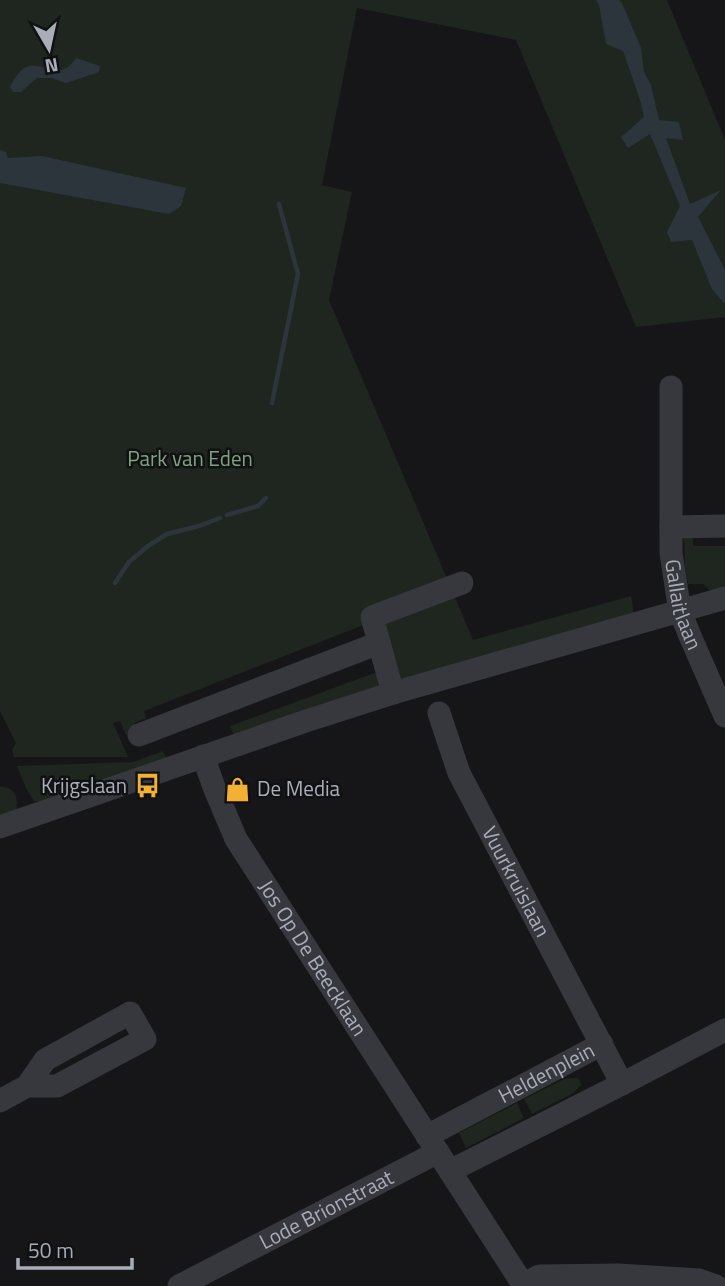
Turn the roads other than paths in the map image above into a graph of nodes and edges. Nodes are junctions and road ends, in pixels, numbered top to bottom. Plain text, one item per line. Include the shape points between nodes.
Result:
1 (671, 387) dead end
2 (725, 526) edge
3 (671, 527) junction
4 (463, 583) dead end
5 (725, 598) edge
6 (680, 611) junction
7 (379, 643) junction
8 (393, 693) junction
9 (439, 713) dead end
10 (725, 716) edge
11 (139, 735) dead end
12 (203, 756) junction
13 (0, 827) edge
14 (725, 1030) edge
15 (602, 1044) junction
16 (622, 1084) junction
17 (27, 1086) junction
18 (0, 1101) edge
19 (438, 1153) junction
20 (618, 1280) edge
21 (523, 1285) edge
22 (179, 1286) edge
23 (716, 1286) edge

1 - 3 street, Gallaitlaan
2 - 3 street
3 - 6 street, Gallaitlaan
4 - 7 street via 372,617
5 - 6 street
6 - 8 street
6 - 10 street, Gallaitlaan
7 - 8 street
7 - 11 street
8 - 12 street
9 - 15 street, Vuurkruislaan via 459,773
12 - 13 street
12 - 19 street, Jos Op De Beecklaan via 236,839
14 - 16 street
15 - 16 street, Heldenplein
15 - 19 street, Heldenplein
16 - 19 street, Heldenplein
17 - 17 street via 57,1086 145,1039 130,1013 45,1060
17 - 18 street
19 - 21 street, Jos Op De Beecklaan
19 - 22 street, Lode Brionstraat
20 - 21 street via 539,1276
20 - 23 street via 699,1280

